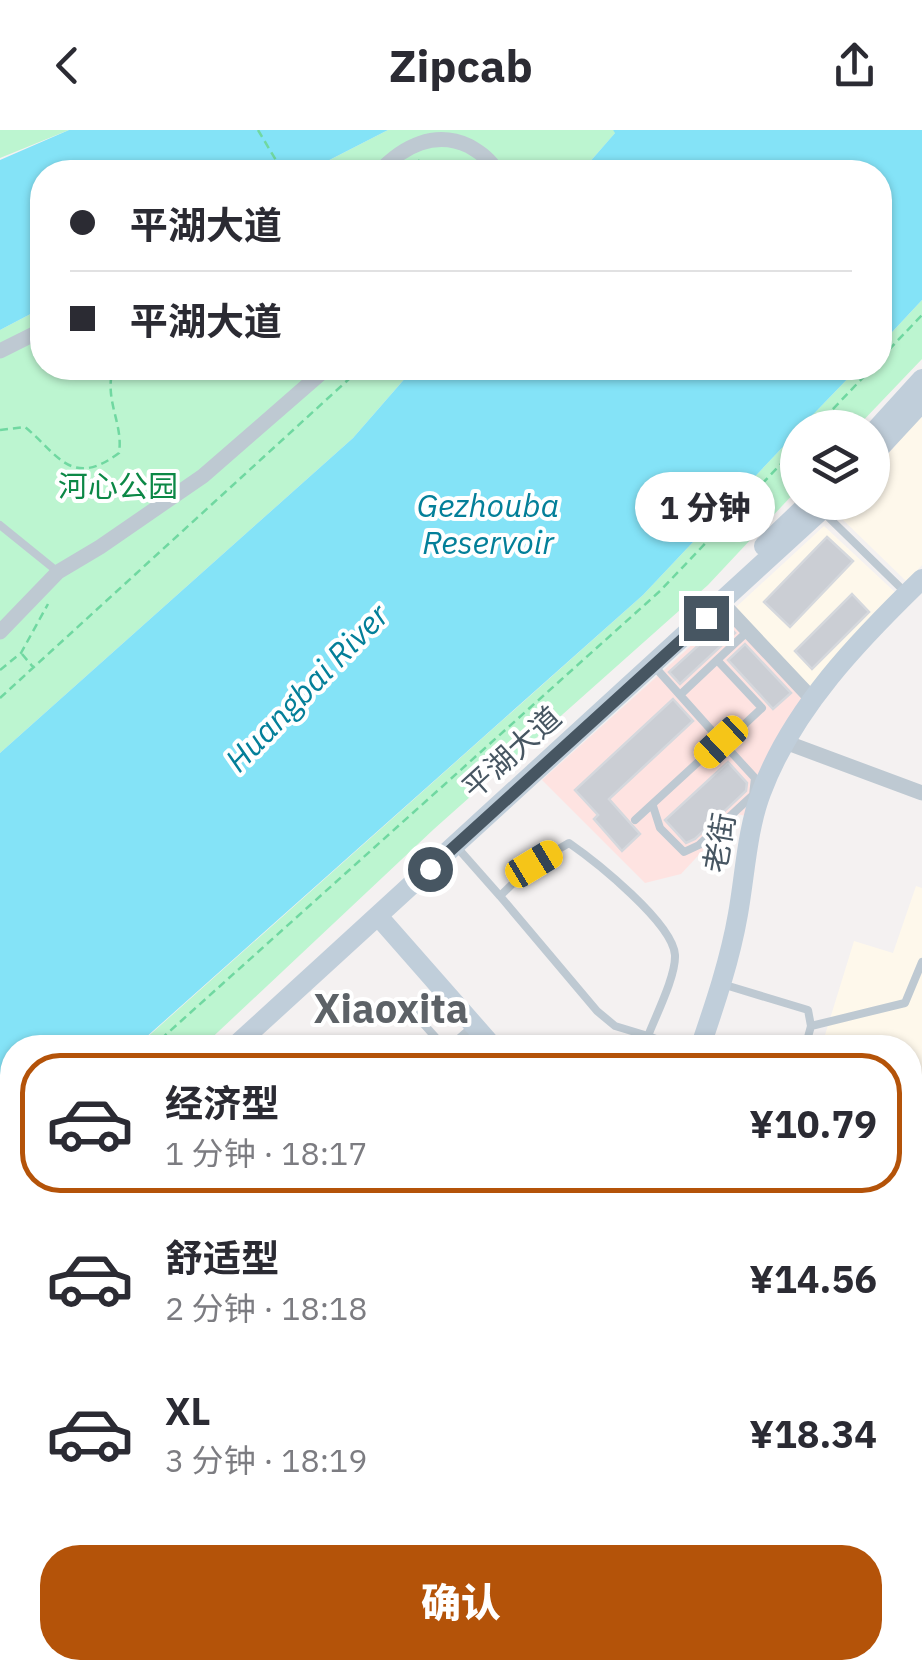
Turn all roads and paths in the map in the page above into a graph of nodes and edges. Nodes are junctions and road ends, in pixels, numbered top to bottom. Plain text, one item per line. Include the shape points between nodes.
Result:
1 (258, 130) edge
2 (276, 160) edge
3 (390, 160) edge
4 (488, 160) edge
5 (922, 315) edge
6 (30, 336) edge
7 (892, 346) edge
8 (0, 351) edge
9 (111, 380) edge
10 (313, 380) edge
11 (348, 380) edge
12 (861, 380) edge
13 (921, 387) edge
14 (832, 410) edge
15 (890, 417) edge
16 (0, 430) edge
17 (890, 431) edge
18 (780, 465) edge
19 (803, 520) edge
20 (805, 520) edge
21 (837, 520) edge
22 (0, 525) edge
23 (58, 572) junction
24 (914, 587) edge
25 (722, 603) junction
26 (748, 631) junction
27 (0, 632) edge
28 (21, 653) junction
29 (717, 660) junction
30 (33, 666) junction
31 (654, 666) junction
32 (0, 670) edge
33 (680, 694) junction
34 (0, 698) edge
35 (814, 701) junction
36 (733, 734) dead end
37 (721, 742) junction
38 (786, 742) junction
39 (922, 792) edge
40 (653, 806) junction
41 (635, 820) dead end
42 (455, 845) junction
43 (500, 896) junction
44 (378, 916) junction
45 (922, 962) edge
46 (722, 984) junction
47 (412, 1011) dead end
48 (474, 1026) junction
49 (810, 1026) junction
50 (165, 1035) edge
51 (233, 1035) edge
52 (247, 1035) edge
53 (435, 1035) edge
54 (463, 1035) edge
55 (482, 1035) edge
56 (645, 1035) edge
57 (648, 1035) edge
58 (704, 1035) edge
59 (808, 1035) edge

1 - 2 path
3 - 4 street via 434,136 456,138
5 - 7 path
6 - 8 street
9 - 16 path via 109,400 122,434 118,453 102,465 62,464 25,427
10 - 23 street via 203,476
11 - 30 path
12 - 14 path
13 - 15 main road
13 - 17 main road
18 - 50 path via 660,591
19 - 51 main road, 平湖大道
20 - 25 main road, 平湖大道
21 - 24 lane
22 - 23 lane
23 - 27 street
23 - 28 path via 46,612
24 - 35 main road, 老街 via 863,636
25 - 26 street
25 - 31 main road, 平湖大道
26 - 29 lane
26 - 35 street
28 - 30 path
28 - 32 path
29 - 33 lane
29 - 36 lane via 762,708
30 - 34 path
31 - 33 lane
31 - 42 main road, 平湖大道
33 - 37 lane
35 - 38 main road, 老街
37 - 40 lane
37 - 40 lane via 755,778 753,795 684,852 660,828
38 - 39 street
38 - 46 main road, 老街 via 760,795
40 - 41 lane
42 - 43 lane
42 - 44 main road, 平湖大道
43 - 56 lane via 597,1012
43 - 57 lane via 569,843 601,866 671,938 675,952
44 - 48 main road
44 - 52 main road, 平湖大道
45 - 49 lane via 906,1003
46 - 49 lane via 808,1010
46 - 58 main road, 老街
47 - 53 lane
48 - 54 lane
48 - 55 main road
49 - 59 lane

